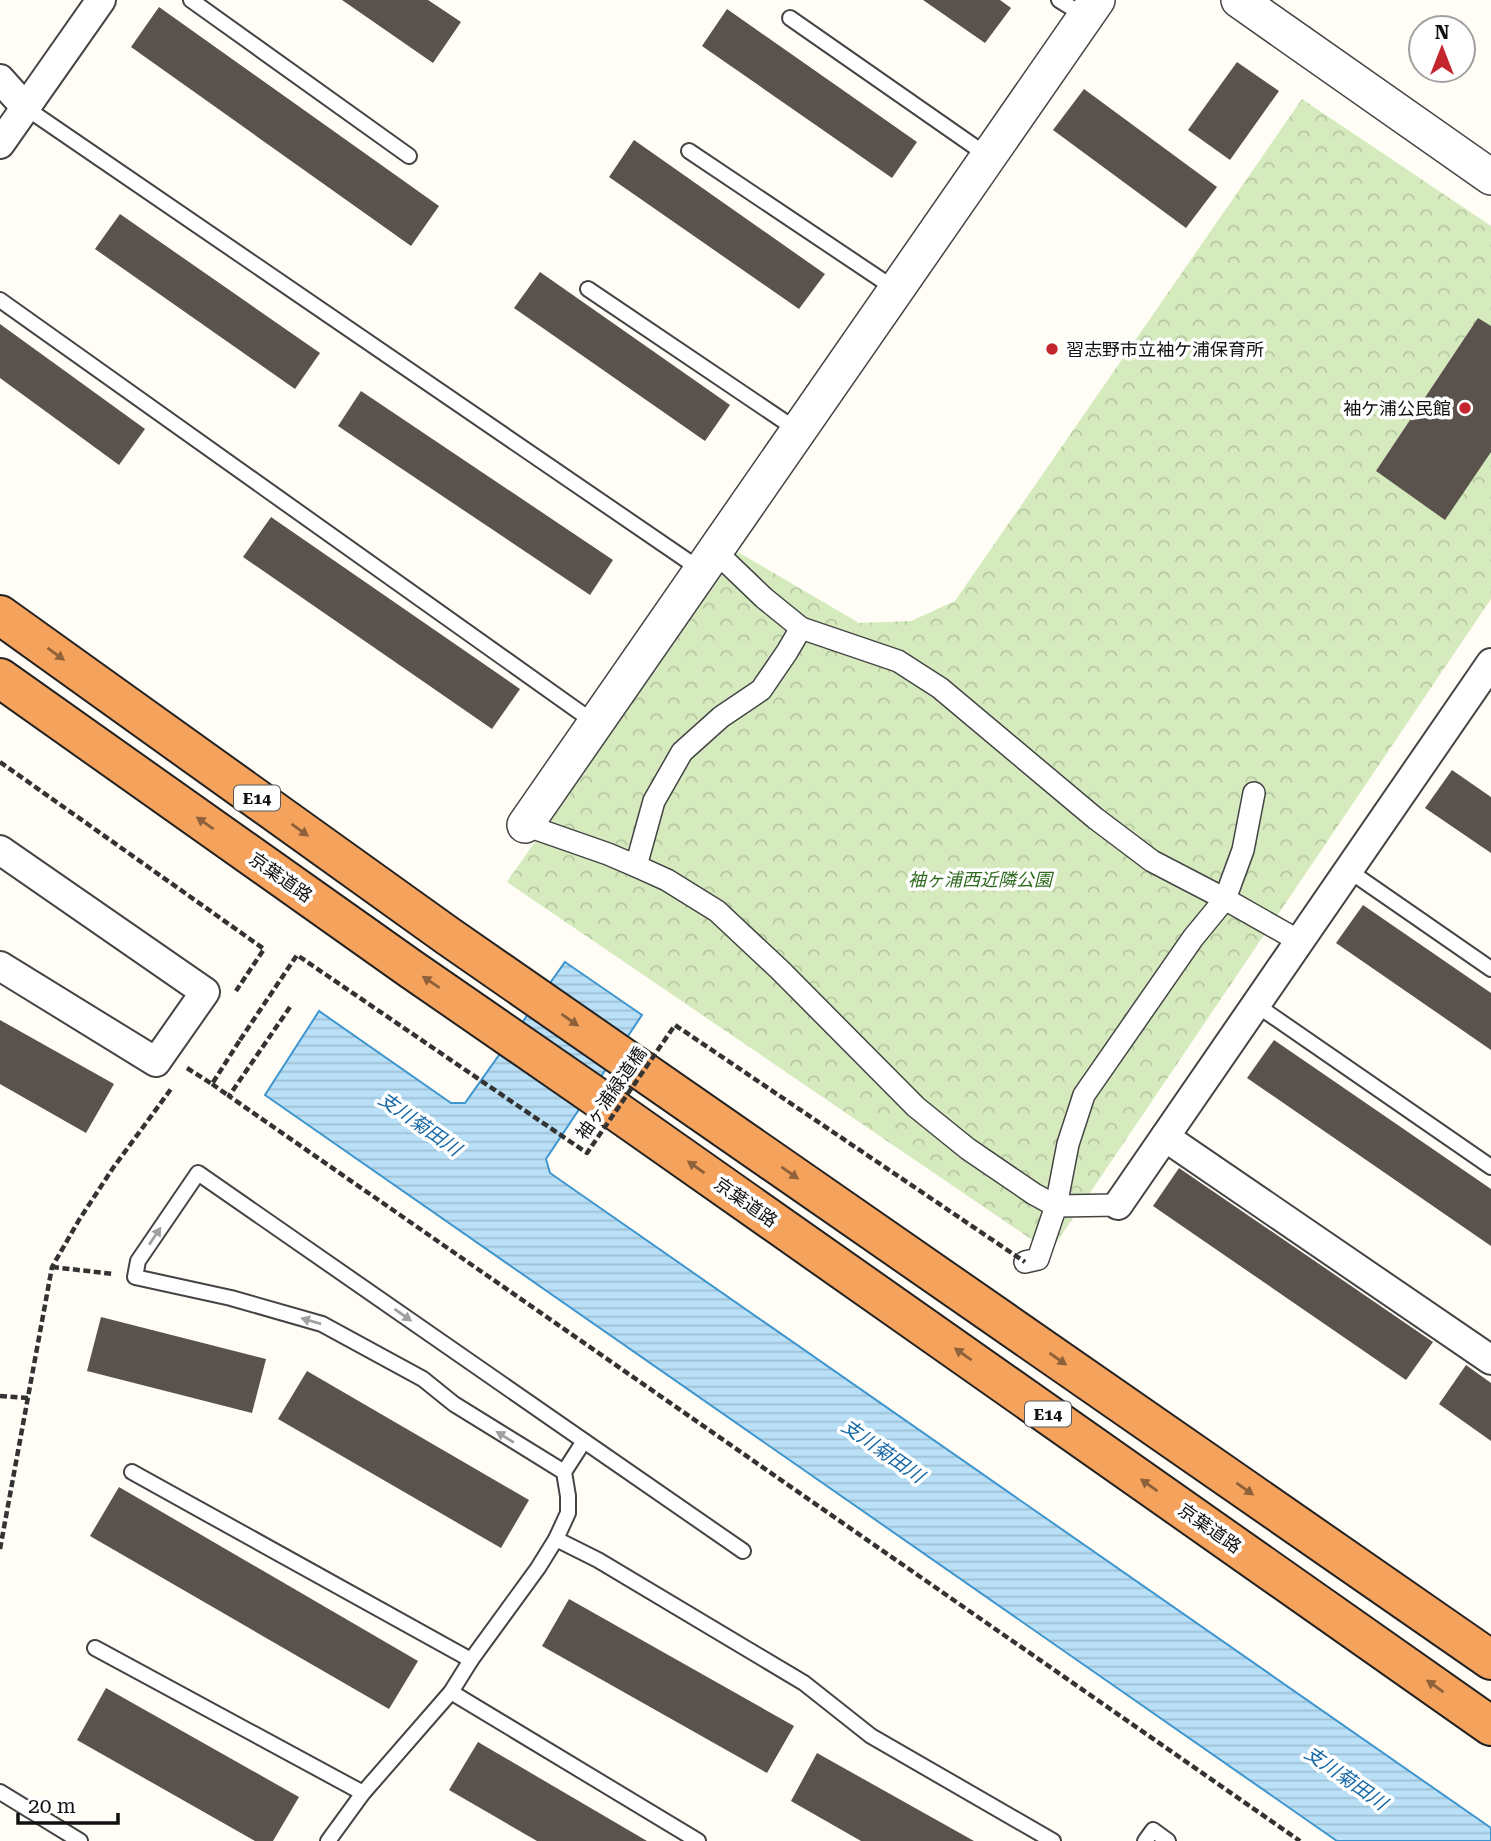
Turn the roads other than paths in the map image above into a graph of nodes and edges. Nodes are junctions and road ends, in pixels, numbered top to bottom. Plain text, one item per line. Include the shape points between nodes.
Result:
1 (101, 0) edge
2 (191, 0) edge
3 (1239, 0) edge
4 (1081, 6) edge
5 (790, 18) dead end
6 (0, 79) edge
7 (26, 108) junction
8 (0, 144) edge
9 (690, 151) dead end
10 (410, 156) dead end
11 (989, 156) junction
12 (1491, 177) edge
13 (588, 289) dead end
14 (897, 290) junction
15 (0, 300) edge
16 (798, 431) junction
17 (708, 561) junction
18 (0, 615) edge
19 (801, 628) junction
20 (0, 678) edge
21 (1486, 680) edge
22 (596, 723) junction
23 (1254, 793) dead end
24 (524, 825) joint
25 (0, 850) edge
26 (635, 866) junction
27 (1348, 870) junction
28 (1225, 899) junction
29 (1299, 941) junction
30 (0, 966) edge
31 (1491, 969) edge
32 (1255, 1004) junction
33 (1165, 1137) junction
34 (1491, 1167) edge
35 (1118, 1205) joint
36 (1056, 1206) junction
37 (1025, 1262) road end
38 (1491, 1360) edge
39 (584, 1441) junction
40 (132, 1472) dead end
41 (564, 1472) junction
42 (556, 1539) junction
43 (743, 1551) dead end
44 (94, 1648) dead end
45 (471, 1660) junction
46 (1491, 1660) edge
47 (451, 1692) junction
48 (1491, 1726) edge
49 (0, 1792) edge
50 (363, 1793) junction
51 (80, 1841) edge
52 (328, 1841) edge
53 (698, 1841) edge
54 (1053, 1841) edge
55 (1145, 1841) edge
56 (1168, 1841) edge

1 - 7 street
2 - 10 lane
3 - 12 street
4 - 11 street
5 - 11 lane
6 - 7 street
7 - 8 street
7 - 17 lane
9 - 14 lane
11 - 14 street
13 - 16 lane
14 - 16 street
15 - 22 lane
16 - 17 street
17 - 19 street
17 - 22 street
18 -> 46 highway, E14 via 514,981
19 - 26 street via 761,690 682,752 654,801
19 - 28 street via 898,661 940,688 1152,861
48 -> 20 highway, 京葉道路 / E14
21 - 27 street
22 - 24 street
23 - 28 street via 1243,850
24 - 26 street
25 - 30 street via 205,992 156,1062
26 - 36 street via 717,911 916,1107 968,1149
27 - 29 street
27 - 31 lane
28 - 29 street
28 - 36 street via 1084,1095 1068,1144
29 - 32 street
32 - 33 street
32 - 34 lane
33 - 35 street
33 - 38 street
35 - 36 street
36 - 37 street via 1038,1259
39 - 41 lane
41 -> 39 lane via 454,1404 424,1379 322,1324 135,1277 138,1261 198,1173
39 - 43 lane
40 - 45 lane
41 - 42 lane via 568,1513
42 - 45 lane
42 - 54 lane via 804,1683 871,1736
44 - 50 lane
45 - 47 lane
47 - 50 lane
47 - 53 lane
49 - 51 lane
50 - 52 lane
55 - 56 lane via 1153,1830

